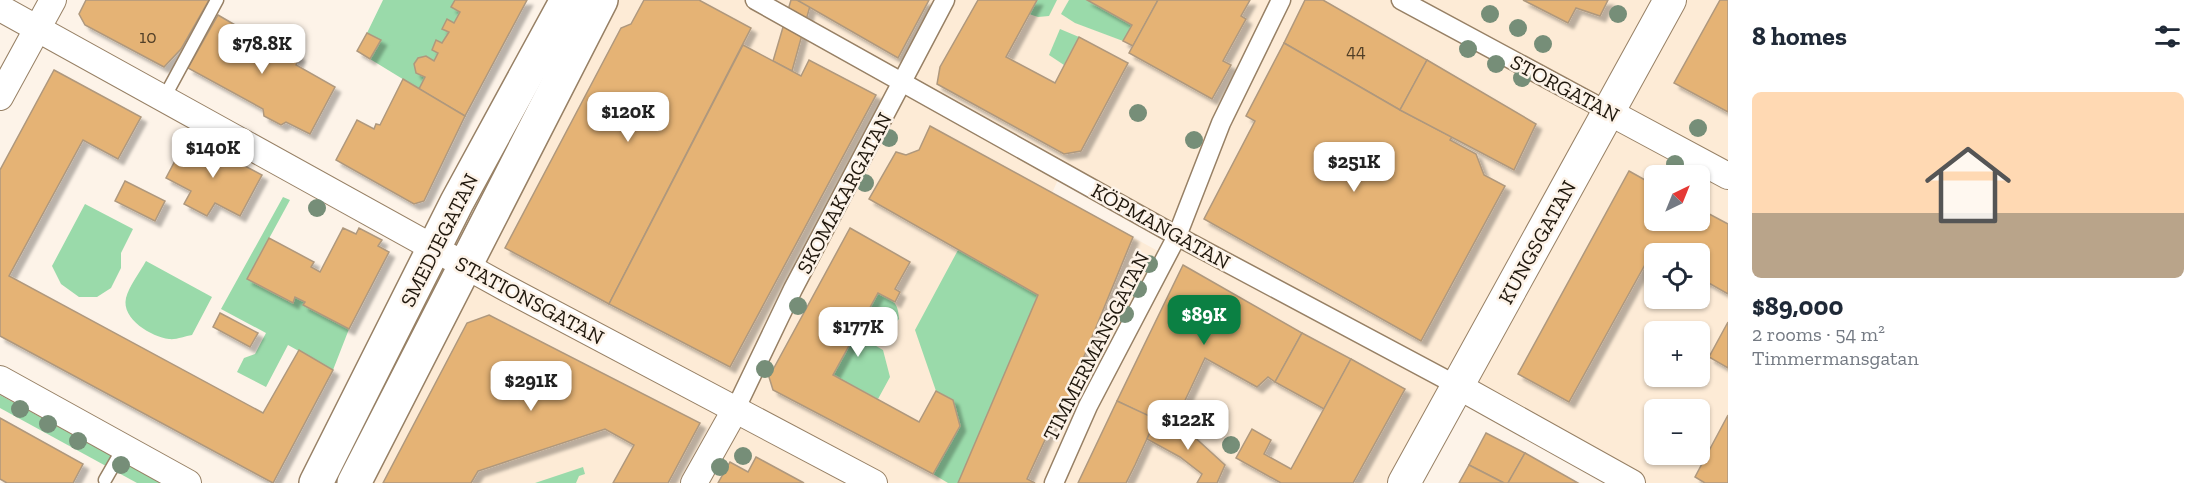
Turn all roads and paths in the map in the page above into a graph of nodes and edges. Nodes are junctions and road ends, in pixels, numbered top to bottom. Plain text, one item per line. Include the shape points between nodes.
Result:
1 (53, 0) edge
2 (217, 0) edge
3 (567, 0) edge
4 (602, 0) edge
5 (755, 0) edge
6 (945, 0) edge
7 (1281, 0) edge
8 (1401, 0) edge
9 (1670, 0) edge
10 (0, 8) edge
11 (37, 28) junction
12 (902, 83) junction
13 (0, 97) edge
14 (164, 98) junction
15 (1609, 112) junction
16 (1728, 176) edge
17 (1177, 236) junction
18 (434, 248) junction
19 (465, 266) junction
20 (0, 379) edge
21 (1458, 386) junction
22 (735, 410) junction
23 (124, 447) junction
24 (105, 480) dead end
25 (188, 483) edge
26 (316, 483) edge
27 (354, 483) edge
28 (694, 483) edge
29 (873, 483) edge
30 (1054, 483) edge
31 (1404, 483) edge
32 (1632, 483) edge

1 - 11 street
2 - 14 lane
3 - 18 main road, SMEDJEGATAN
4 - 19 main road, SMEDJEGATAN
5 - 12 street, KÖPMANGATAN
6 - 12 street, SKOMAKARGATAN
7 - 17 street, TIMMERMANSGATAN via 1221,123
8 - 15 street, STORGATAN
9 - 15 street, KUNGSGATAN
10 - 11 street, STATIONSGATAN
11 - 13 street
11 - 14 street, STATIONSGATAN
12 - 17 street, KÖPMANGATAN
12 - 22 street, SKOMAKARGATAN via 793,289
14 - 18 street, STATIONSGATAN
15 - 16 street, STORGATAN
15 - 21 street, KUNGSGATAN
17 - 21 street, KÖPMANGATAN
17 - 30 street, TIMMERMANSGATAN via 1088,406
18 - 19 street, STATIONSGATAN
18 - 26 main road, SMEDJEGATAN
19 - 22 street, STATIONSGATAN
19 - 27 main road, SMEDJEGATAN
20 - 23 street
21 - 31 street, KUNGSGATAN
21 - 32 street, KÖPMANGATAN
22 - 28 street, SKOMAKARGATAN
22 - 29 street, STATIONSGATAN
23 - 24 lane
23 - 25 street

